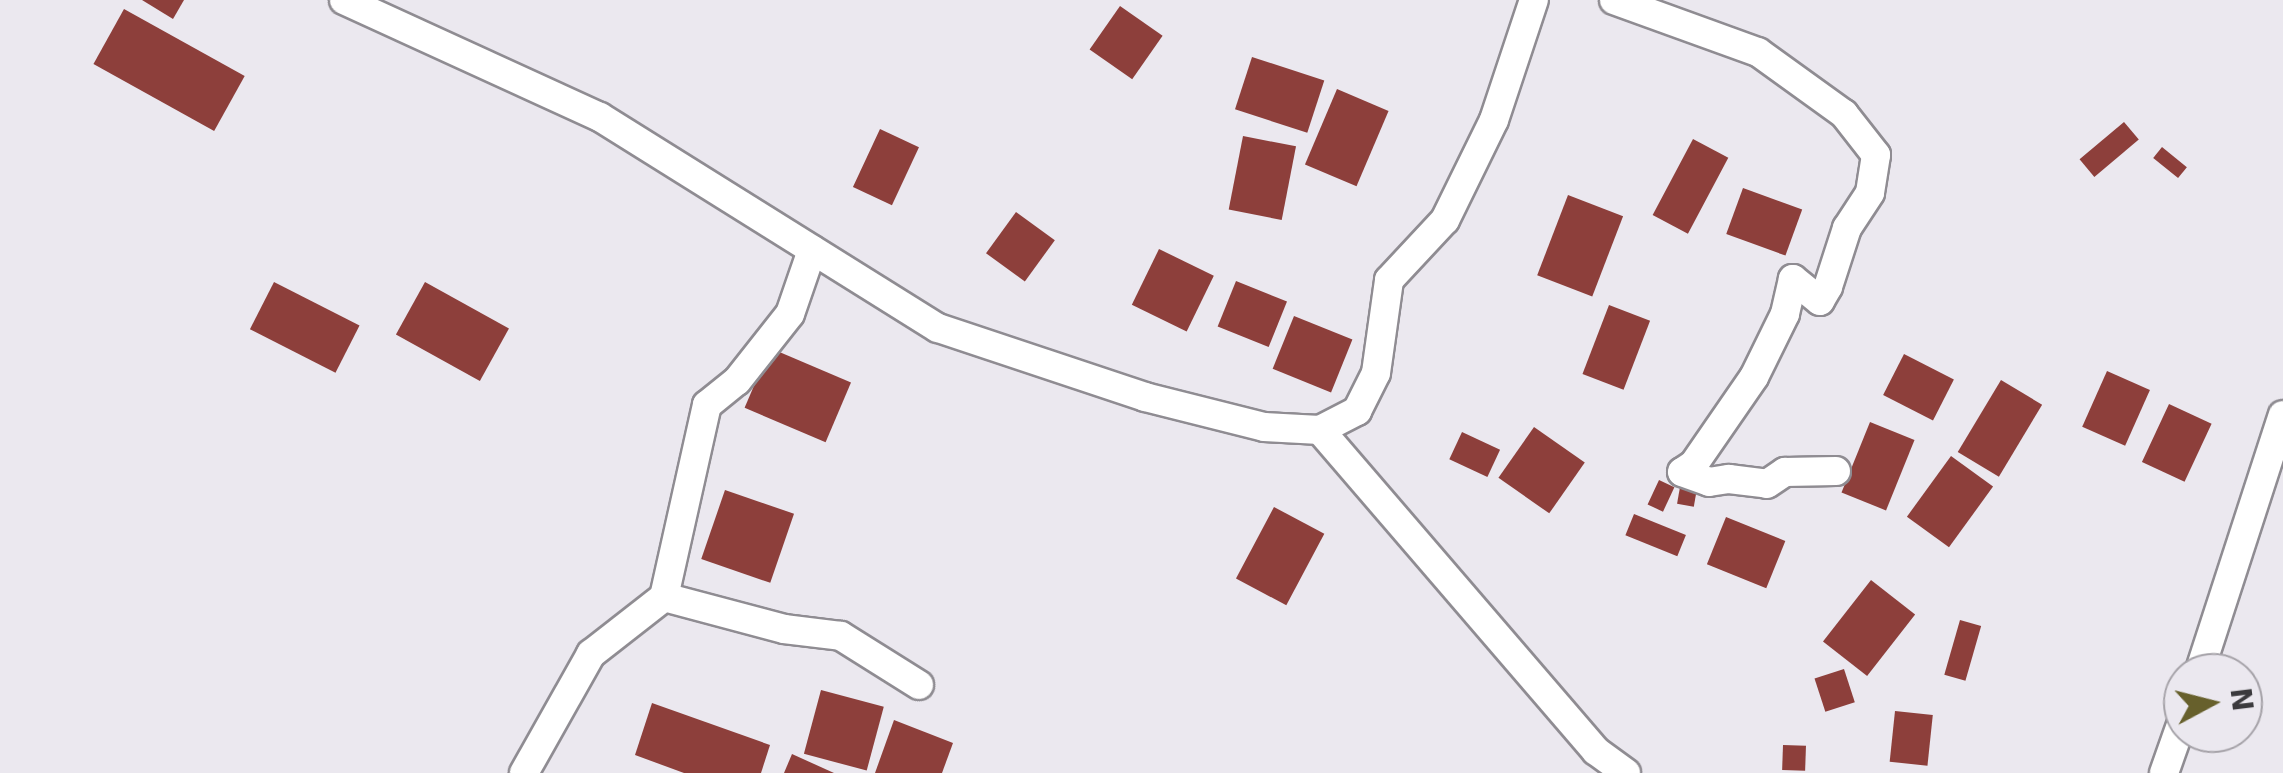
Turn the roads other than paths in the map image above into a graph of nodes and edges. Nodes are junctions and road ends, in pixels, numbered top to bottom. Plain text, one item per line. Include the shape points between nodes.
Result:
1 (344, 0) edge
2 (1534, 0) edge
3 (1614, 0) edge
4 (812, 250) junction
5 (2283, 415) edge
6 (1320, 430) junction
7 (1836, 471) dead end
8 (664, 597) junction
9 (2206, 653) edge
10 (919, 685) dead end
11 (524, 773) edge
12 (1626, 773) edge

1 - 4 street via 600,117
2 - 6 street via 1494,120 1446,220 1389,280 1376,373 1357,411
3 - 7 street via 1758,52 1844,114 1876,155 1870,193 1847,228 1820,301 1794,279 1754,377 1682,472 1709,482 1767,484 1785,472
4 - 6 street via 938,328 1145,397 1264,427
4 - 8 street via 790,314 737,380 707,404
5 - 9 street
6 - 12 street via 1596,751
8 - 10 street via 784,629 840,636
8 - 11 street via 591,654

